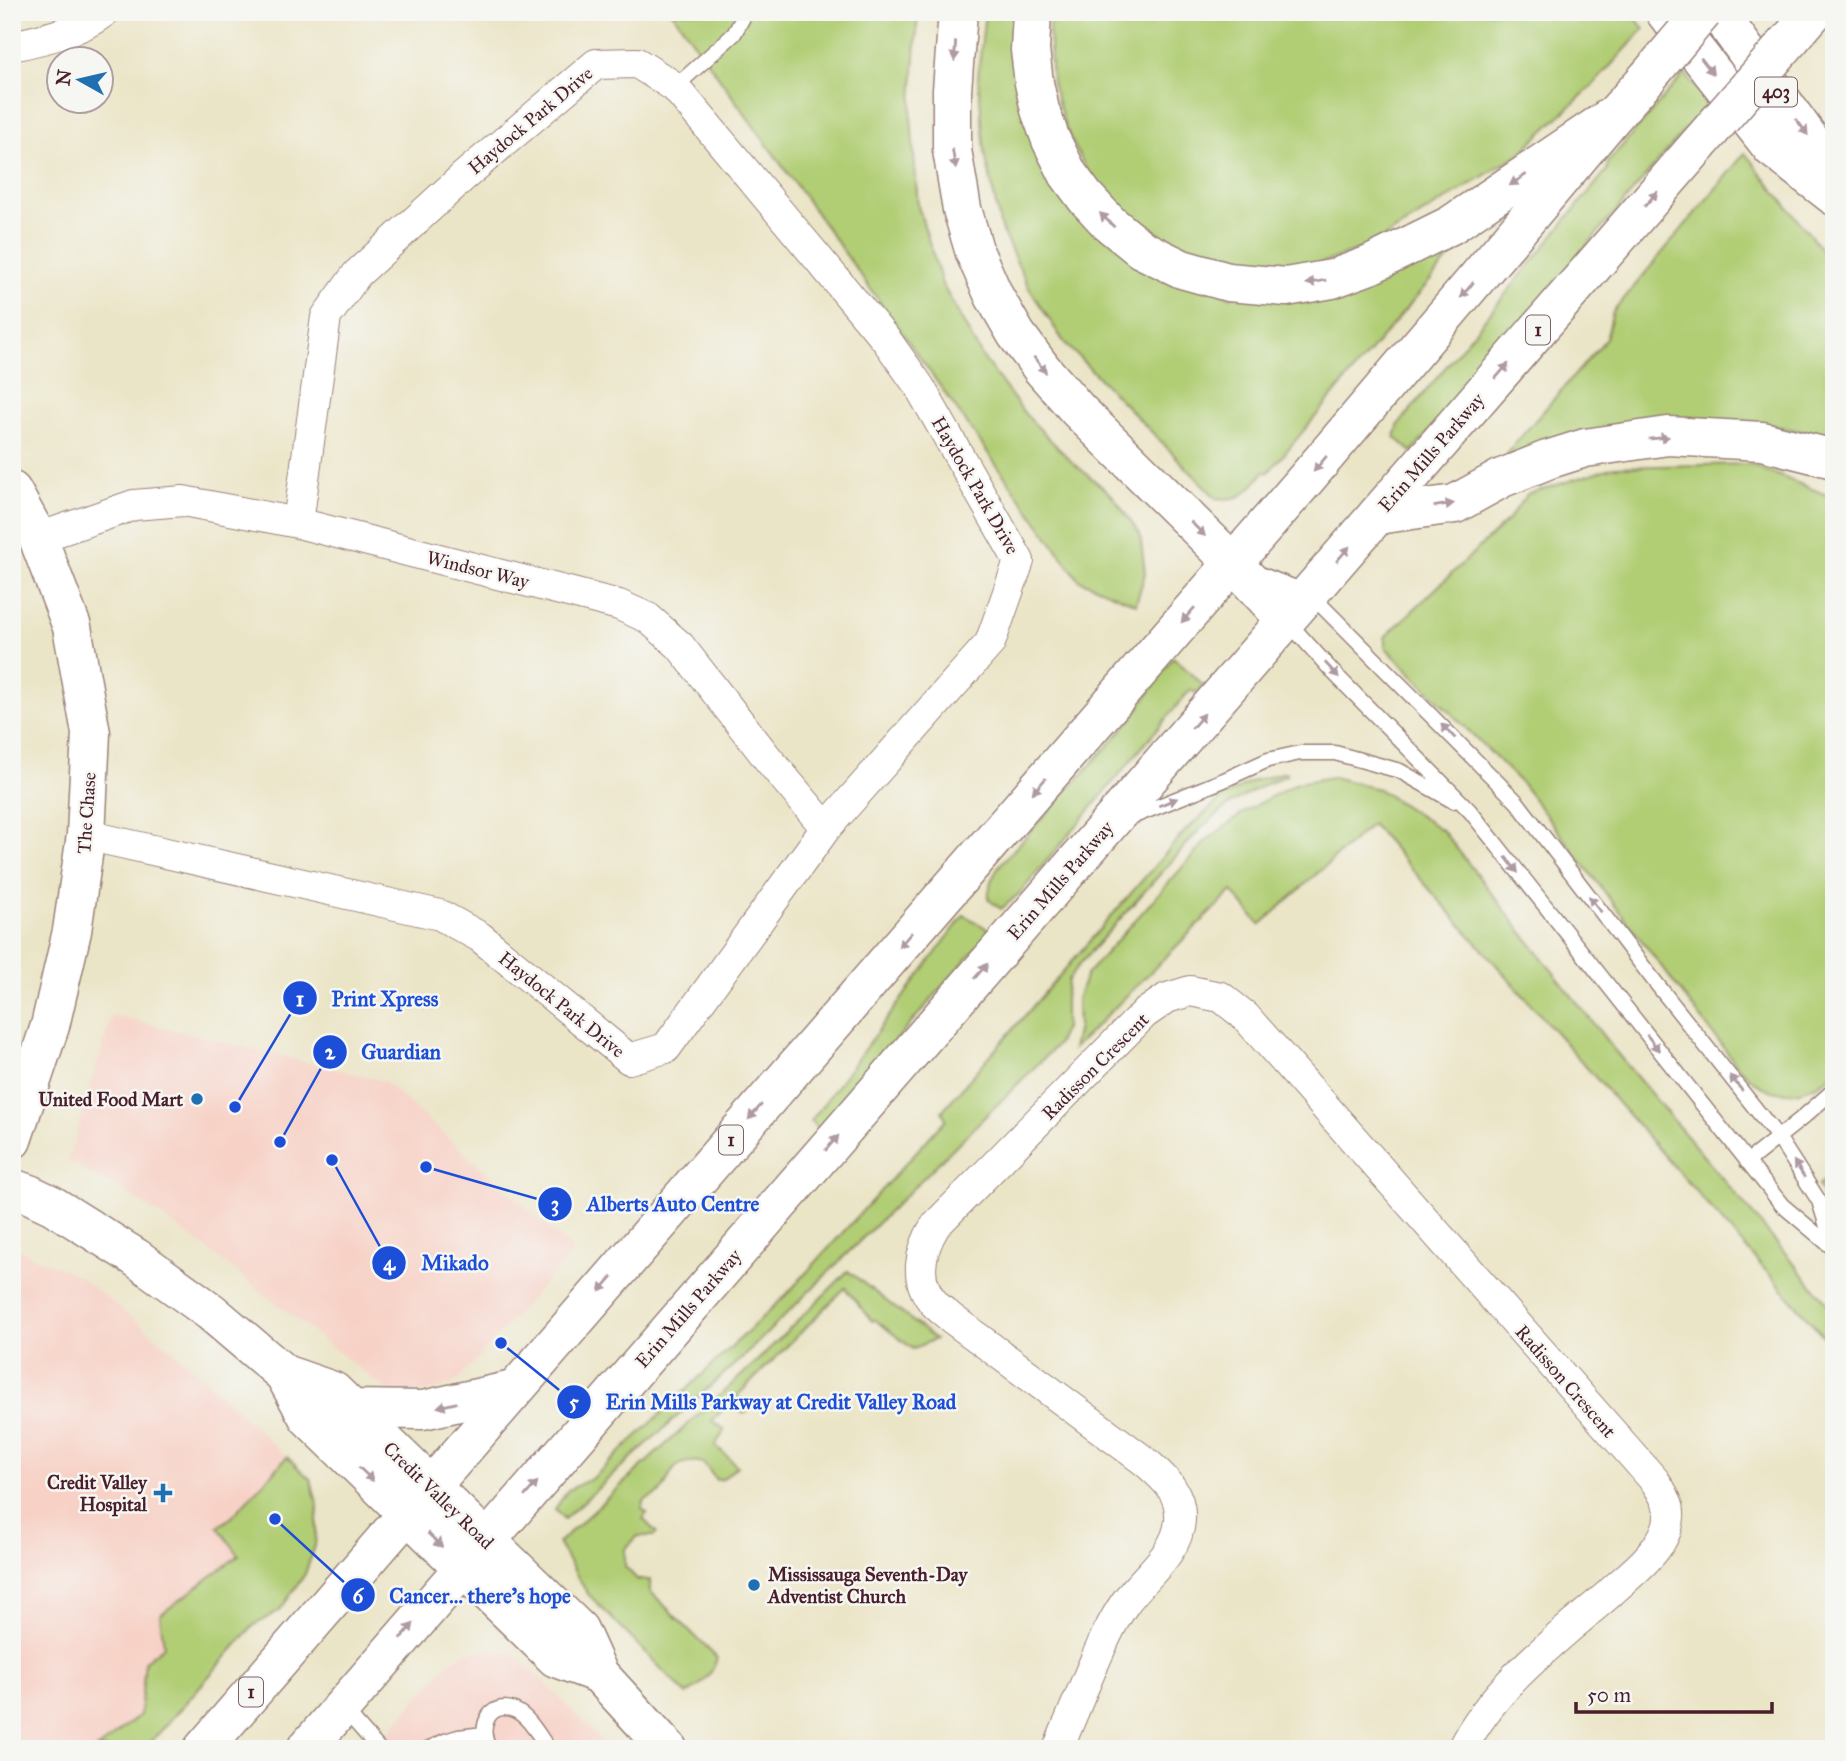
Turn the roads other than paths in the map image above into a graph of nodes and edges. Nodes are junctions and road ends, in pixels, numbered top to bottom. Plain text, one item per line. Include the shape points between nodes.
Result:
1 (104, 12) edge
2 (746, 12) edge
3 (958, 12) edge
4 (1032, 12) edge
5 (1665, 12) edge
6 (1703, 12) edge
7 (1718, 12) edge
8 (1814, 12) edge
9 (12, 46) edge
10 (675, 87) junction
11 (1615, 114) junction
12 (1834, 173) edge
13 (1834, 196) edge
14 (1834, 459) edge
15 (12, 491) edge
16 (1377, 515) junction
17 (298, 523) junction
18 (38, 538) junction
19 (1233, 563) junction
20 (1297, 606) junction
21 (1470, 811) junction
22 (826, 828) junction
23 (1105, 828) junction
24 (86, 835) junction
25 (1834, 1090) edge
26 (1778, 1137) junction
27 (12, 1140) edge
28 (1747, 1162) junction
29 (12, 1188) edge
30 (284, 1374) junction
31 (513, 1390) junction
32 (351, 1409) junction
33 (418, 1499) junction
34 (474, 1554) junction
35 (342, 1707) junction
36 (484, 1734) junction
37 (449, 1745) edge
38 (548, 1748) edge
39 (203, 1749) edge
40 (306, 1749) edge
41 (379, 1749) edge
42 (428, 1749) edge
43 (490, 1749) edge
44 (668, 1749) edge
45 (1058, 1749) edge
46 (1462, 1749) edge

1 - 9 street via 70,31
2 - 10 lane via 734,34
3 -> 19 main road via 952,150 962,209 994,296 1016,334 1078,410
11 -> 4 main road via 1451,225 1370,265 1332,279 1286,287 1228,282 1182,269 1141,249 1085,197 1051,140 1040,110 1031,50
5 -> 13 main road via 1772,148
6 - 11 main road, 1, bridge
7 -> 12 main road, 403
16 -> 8 main road, Erin Mills Parkway / 1, bridge
10 - 17 street, Haydock Park Drive via 637,63 596,64 357,274 326,317
10 - 22 street, Haydock Park Drive via 887,341 919,386 1019,561 990,643
11 -> 19 main road, 1
16 -> 14 main road via 1455,504 1502,478 1585,448 1668,436 1762,441
15 - 18 main road, The Chase
20 -> 16 main road, Erin Mills Parkway / 1
17 - 18 street, Windsor Way via 183,501 134,505
17 - 22 street, Windsor Way via 619,605 649,618 680,646
18 - 24 main road, The Chase via 72,627 91,733
19 - 20 main road
19 -> 31 main road, 1
20 -> 21 lane via 1333,671
23 -> 20 main road, Erin Mills Parkway / 1
26 -> 20 lane via 1517,802
23 -> 21 lane via 1268,760 1300,753 1335,753 1400,771
21 -> 28 lane
22 - 24 street, Haydock Park Drive via 666,1048 629,1059 480,937 440,915
34 -> 23 main road, Erin Mills Parkway / 1
24 - 27 main road, The Chase via 72,931 50,1026
25 - 26 lane
26 - 28 lane
28 -> 26 lane via 1782,1205 1834,1249 1819,1201
29 - 30 main road, Credit Valley Road via 52,1205 135,1257 211,1312
30 - 32 main road, Credit Valley Road via 332,1391
30 -> 33 main road, Credit Valley Road via 308,1417
31 -> 32 main road via 423,1410
31 - 33 main road, 1
32 - 33 main road, Credit Valley Road
33 - 34 main road, Credit Valley Road
33 - 39 main road, 1
35 -> 34 main road, Erin Mills Parkway / 1
34 - 44 main road, Credit Valley Road via 556,1658 598,1674
35 - 40 main road, Erin Mills Parkway / 1
35 - 41 lane
36 - 37 lane via 458,1737
36 - 38 lane via 489,1715 496,1709 512,1709
36 - 43 lane
37 - 42 lane
45 - 46 street, Radisson Crescent via 1103,1642 1125,1603 1175,1540 1181,1521 1179,1500 1168,1481 1147,1462 934,1303 923,1285 920,1266 935,1226 1144,1014 1167,998 1190,991 1221,997 1245,1016 1667,1500 1669,1519 1651,1553 1520,1673 1490,1705

